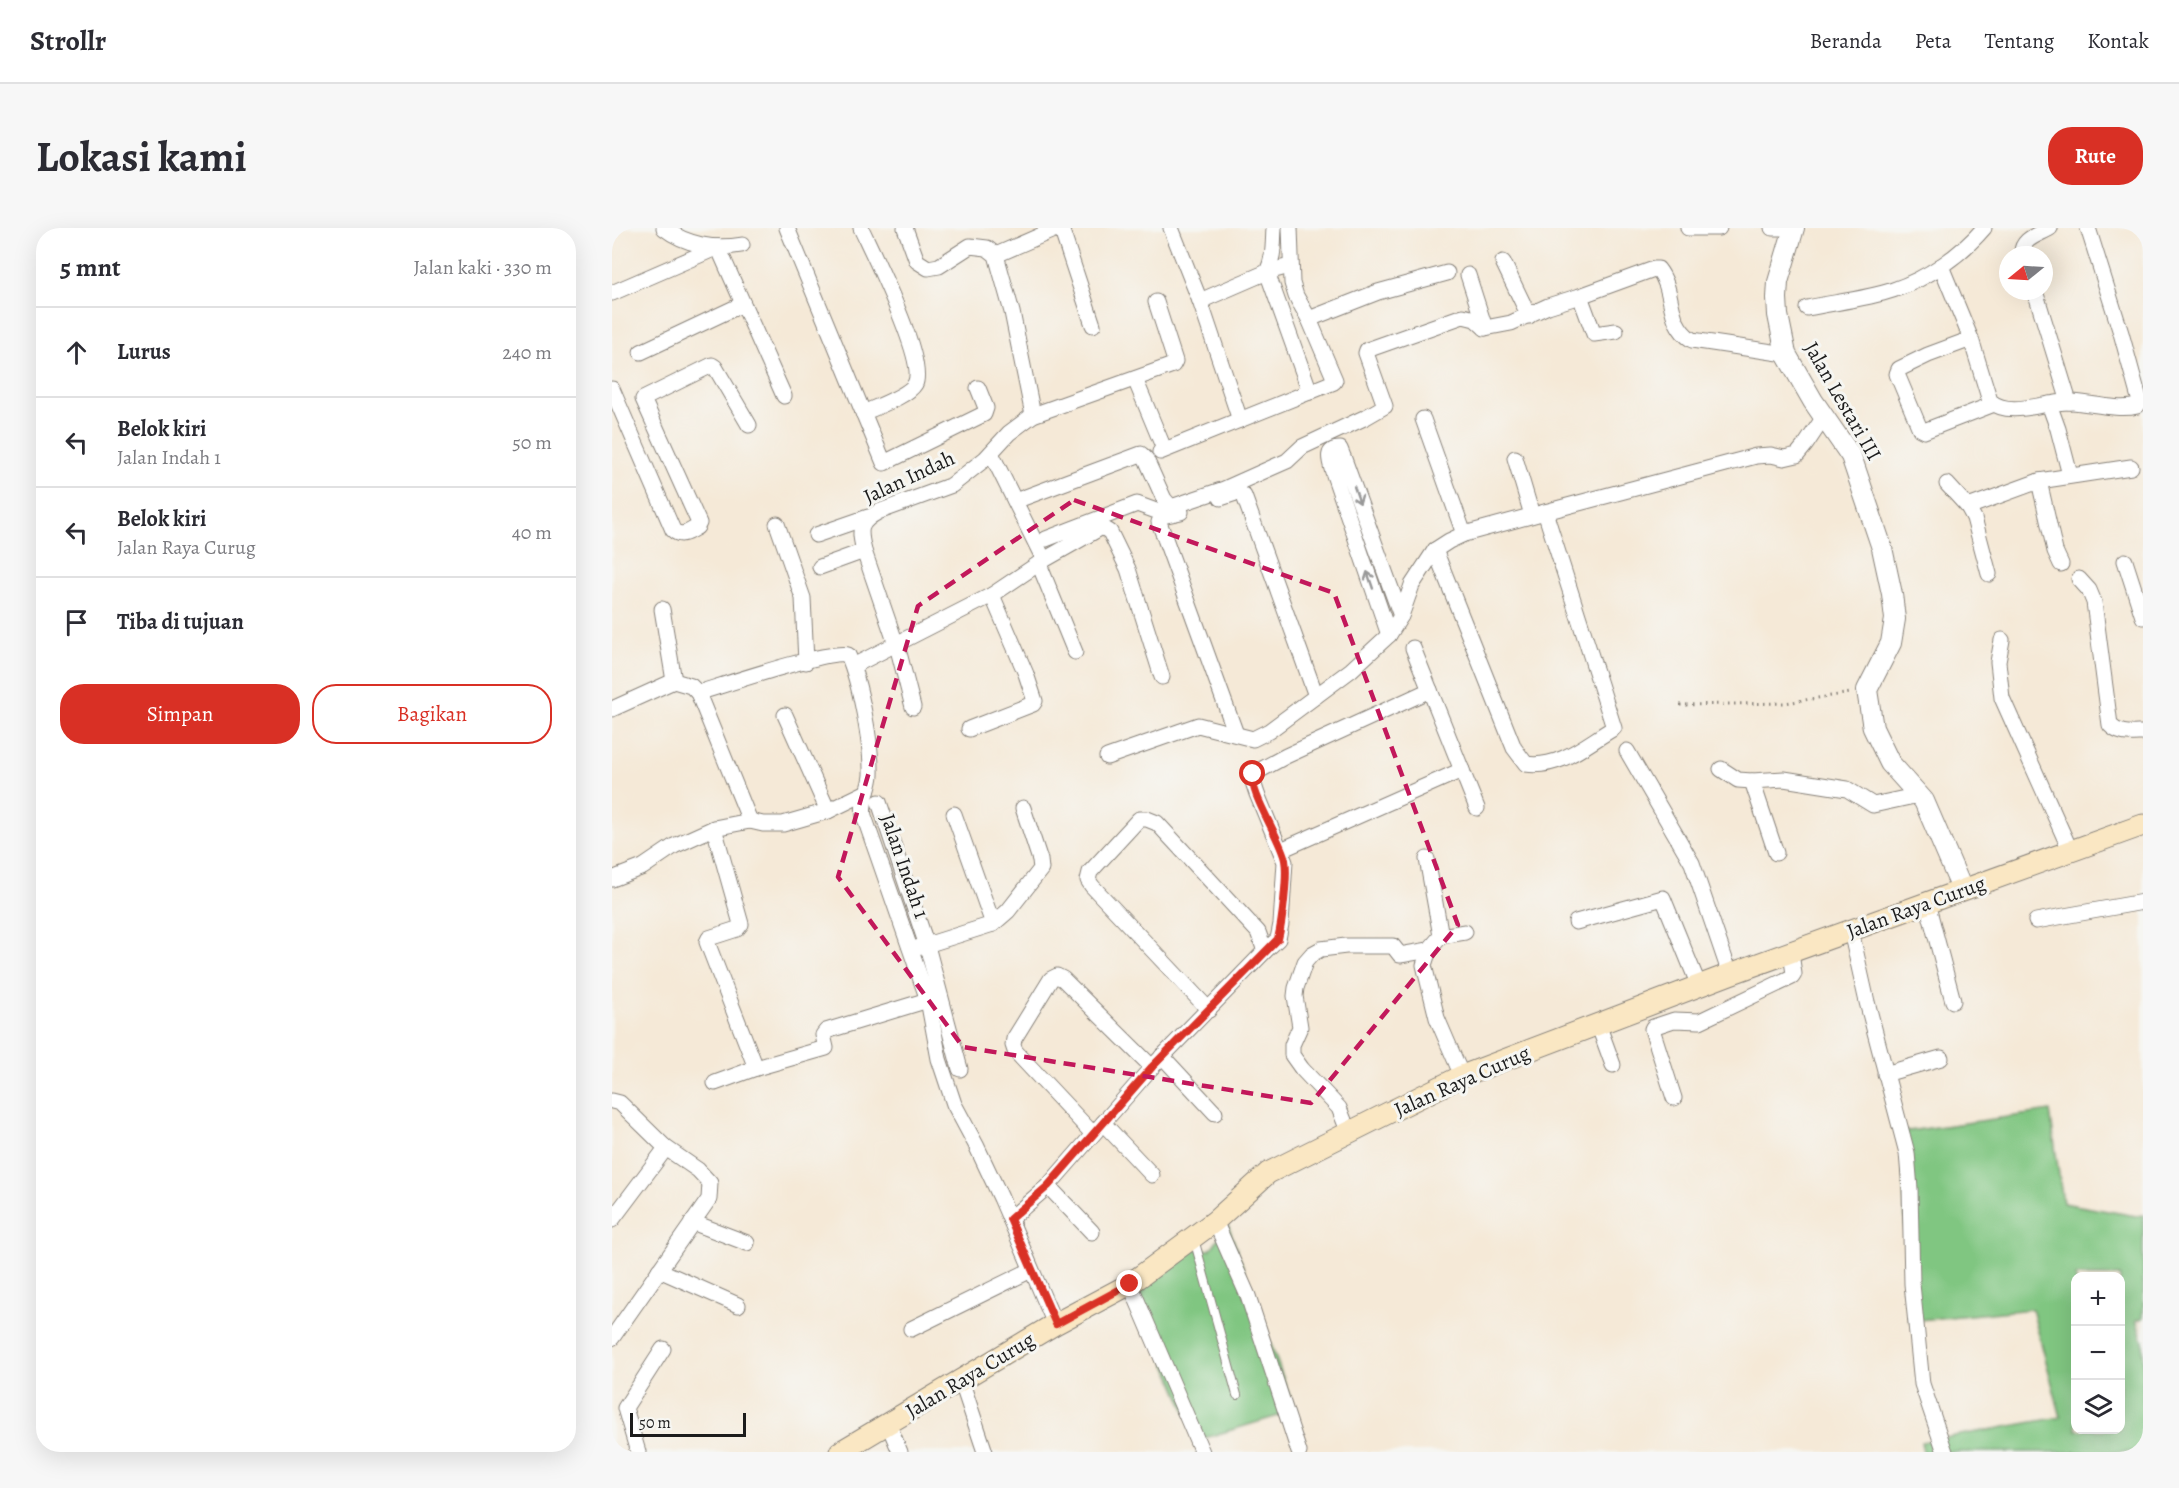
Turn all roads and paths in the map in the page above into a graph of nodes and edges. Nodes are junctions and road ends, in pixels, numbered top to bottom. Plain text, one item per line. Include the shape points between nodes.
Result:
1 (664, 228) edge
2 (787, 228) edge
3 (861, 228) edge
4 (905, 228) edge
5 (1059, 228) edge
6 (1171, 228) edge
7 (1274, 228) edge
8 (1290, 228) edge
9 (1688, 228) edge
10 (1719, 228) edge
11 (1772, 228) edge
12 (1783, 228) edge
13 (1794, 228) edge
14 (1984, 228) edge
15 (2050, 228) edge
16 (2088, 228) edge
17 (742, 245) dead end
18 (2022, 246) edge
19 (718, 247) junction
20 (996, 255) junction
21 (1503, 262) dead end
22 (1290, 266) junction
23 (1941, 266) junction
24 (1267, 272) junction
25 (1447, 273) dead end
26 (1468, 275) dead end
27 (612, 292) edge
28 (1580, 296) junction
29 (2038, 300) edge
30 (1200, 301) junction
31 (1156, 302) dead end
32 (743, 304) junction
33 (1807, 308) dead end
34 (1529, 316) junction
35 (1310, 319) junction
36 (1092, 325) dead end
37 (1485, 328) junction
38 (1616, 331) dead end
39 (1971, 339) junction
40 (641, 352) dead end
41 (1786, 354) junction
42 (1135, 380) junction
43 (978, 388) dead end
44 (612, 389) edge
45 (1310, 392) junction
46 (784, 396) dead end
47 (643, 399) junction
48 (2069, 402) junction
49 (1994, 404) junction
50 (2049, 404) junction
51 (620, 410) junction
52 (863, 413) junction
53 (1033, 416) junction
54 (1824, 417) junction
55 (1423, 419) dead end
56 (1240, 420) junction
57 (749, 425) dead end
58 (991, 453) junction
59 (1515, 458) dead end
60 (2131, 467) dead end
61 (2070, 475) junction
62 (2039, 481) junction
63 (1947, 484) dead end
64 (1016, 501) junction
65 (1968, 507) junction
66 (1538, 514) junction
67 (868, 517) junction
68 (1159, 522) dead end
69 (777, 524) dead end
70 (1464, 534) junction
71 (816, 535) dead end
72 (1046, 539) dead end
73 (1435, 550) junction
74 (864, 551) junction
75 (2125, 561) dead end
76 (1042, 562) junction
77 (2061, 564) dead end
78 (820, 567) dead end
79 (1989, 574) dead end
80 (2079, 579) dead end
81 (992, 595) junction
82 (662, 609) dead end
83 (1401, 616) junction
84 (2143, 617) edge
85 (1389, 635) junction
86 (2002, 640) dead end
87 (896, 644) junction
88 (1413, 648) dead end
89 (1075, 652) dead end
90 (806, 662) junction
91 (853, 666) junction
92 (1162, 677) dead end
93 (674, 681) junction
94 (1430, 690) junction
95 (1867, 690) junction
96 (698, 693) junction
97 (1316, 696) junction
98 (1680, 705) dead end
99 (913, 707) dead end
100 (612, 710) edge
101 (785, 715) dead end
102 (969, 729) dead end
103 (2143, 733) edge
104 (1236, 734) junction
105 (1627, 751) dead end
106 (1107, 757) dead end
107 (1721, 769) dead end
108 (1462, 770) junction
109 (1752, 781) junction
110 (1918, 795) junction
111 (873, 797) junction
112 (1023, 808) dead end
113 (1477, 808) dead end
114 (828, 811) junction
115 (954, 814) dead end
116 (750, 821) junction
117 (2143, 825) edge
118 (714, 828) junction
119 (1281, 850) junction
120 (1776, 852) dead end
121 (2071, 852) junction
122 (1427, 859) dead end
123 (612, 879) edge
124 (1962, 889) junction
125 (2143, 902) edge
126 (1927, 903) junction
127 (2036, 921) dead end
128 (1576, 922) dead end
129 (993, 924) junction
130 (1281, 924) junction
131 (1851, 931) junction
132 (1258, 932) junction
133 (1465, 932) dead end
134 (1441, 936) junction
135 (927, 946) junction
136 (912, 950) junction
137 (1429, 950) junction
138 (1265, 951) junction
139 (1791, 953) junction
140 (1730, 974) junction
141 (1699, 986) junction
142 (928, 1000) junction
143 (1953, 1001) dead end
144 (1209, 1010) junction
145 (1598, 1024) junction
146 (1941, 1058) dead end
147 (1157, 1062) junction
148 (1613, 1065) dead end
149 (756, 1068) junction
150 (960, 1069) dead end
151 (1885, 1074) junction
152 (1462, 1076) junction
153 (715, 1083) dead end
154 (1674, 1098) dead end
155 (615, 1106) edge
156 (1215, 1113) dead end
157 (1098, 1129) junction
158 (1349, 1133) junction
159 (666, 1148) junction
160 (1152, 1175) dead end
161 (1048, 1186) junction
162 (1010, 1219) junction
163 (612, 1220) edge
164 (1215, 1221) junction
165 (692, 1222) junction
166 (1092, 1232) dead end
167 (1194, 1238) junction
168 (747, 1243) dead end
169 (659, 1270) junction
170 (1031, 1270) junction
171 (1130, 1284) junction
172 (738, 1305) dead end
173 (1056, 1324) junction
174 (911, 1329) dead end
175 (612, 1338) edge
176 (663, 1349) dead end
177 (961, 1380) junction
178 (1237, 1395) dead end
179 (888, 1424) junction
180 (638, 1452) edge
181 (840, 1452) edge
182 (900, 1452) edge
183 (985, 1452) edge
184 (1202, 1452) edge
185 (1299, 1452) edge
186 (1945, 1452) edge

1 - 19 street via 682,239
2 - 52 street
3 - 52 street via 918,369 911,390
4 - 20 street via 916,261 928,268 939,266 970,246 987,248
5 - 20 street
5 - 36 street
6 - 30 street
7 - 24 street
8 - 22 street
9 - 10 street
11 - 12 street
13 - 41 street, Jalan Lestari III via 1778,282 1778,315
14 - 23 street
15 - 18 street
16 - 48 street via 2140,402 2133,408
17 - 19 street
19 - 27 street
19 - 32 street
20 - 53 street
21 - 34 street
22 - 24 street
22 - 35 street via 1296,296
23 - 33 street via 1893,290
23 - 39 street
24 - 30 street
24 - 45 street
25 - 35 street via 1378,292
26 - 37 street
28 - 34 street
28 - 38 street via 1594,334
28 - 41 street via 1658,269 1676,323 1692,340
29 - 48 street
30 - 56 street
31 - 42 street, Jalan Indah via 1175,361 1170,367
32 - 40 street
32 - 46 street
34 - 37 street
35 - 45 street via 1335,380
37 - 64 street via 1475,319 1463,316 1367,350 1385,406 1302,447 1287,461 1196,500 1177,507 1169,505 1142,454
39 - 49 street
39 - 49 street via 1928,355 1899,369 1897,374 1924,431
41 - 54 street, Jalan Lestari III
42 - 53 street, Jalan Indah
42 - 56 street via 1161,448
43 - 52 street via 986,408 984,414 887,463
44 - 51 street
45 - 56 street
47 - 51 street
47 - 51 street via 699,523 682,535 674,530
47 - 57 street via 712,366
48 - 50 street
49 - 50 street via 2012,408
50 - 61 street
53 - 58 street, Jalan Indah via 1009,433
54 - 66 street via 1797,455 1756,456
54 - 95 street, Jalan Lestari III via 1851,456 1882,548 1892,594 1895,619 1891,643
55 - 70 street
58 - 64 street
58 - 67 street, Jalan Indah via 952,485
59 - 66 street
60 - 61 street
61 - 62 street
62 - 65 street
62 - 77 street
63 - 65 street
64 - 76 street
65 - 79 street
66 - 70 street
66 - 73 street via 1614,728 1555,762 1526,764 1514,748
67 - 71 street
67 - 74 street, Jalan Indah via 861,526
68 - 104 street
69 - 90 street via 803,598
70 - 73 street
72 - 97 street via 1137,504 1167,515 1239,492 1244,496
73 - 83 street via 1412,585
74 - 78 street
74 - 87 street, Jalan Indah
75 - 84 street
76 - 81 street
76 - 89 street
76 - 92 street via 1105,527 1128,569
80 - 103 street via 2094,602 2110,725 2121,733
81 - 87 street
81 - 102 street via 1035,702
82 - 93 street
83 - 85 street
85 -> 83 street via 1328,456 1335,449 1340,449 1344,459
85 - 97 street
86 - 121 street via 1998,662 2002,698
87 - 91 street
87 - 99 street, Jalan Indah
88 - 94 street
90 - 91 street via 842,653 848,655
90 - 96 street
91 - 111 street, Jalan Indah 1 via 863,710
93 - 96 street via 682,681
93 - 100 street
94 - 108 street
94 - 119 street via 1253,774 1257,794
95 - 98 path via 1785,703
95 - 110 street via 1873,728 1881,745 1890,763
96 - 116 street
97 - 104 street via 1259,737
101 - 114 street
104 - 106 street via 1198,726
105 - 140 street via 1692,863
107 - 109 street via 1738,780
108 - 113 street
108 - 119 street
109 - 110 street via 1784,779 1847,789 1873,805
109 - 120 street
110 - 124 street
111 - 114 street
111 - 135 street
111 - 136 street, Jalan Indah 1 via 863,803 864,816
112 - 129 street via 1041,870
114 - 116 street via 775,825
115 - 129 street
116 - 118 street
117 - 121 main road, Jalan Raya Curug
118 - 123 street via 643,867
118 - 149 street via 741,924 707,942
119 - 130 street via 1285,862
121 - 124 main road, Jalan Raya Curug
122 - 134 street
124 - 126 main road, Jalan Raya Curug
125 - 127 street
126 - 131 main road, Jalan Raya Curug
126 - 143 street
128 - 141 street via 1663,898
129 - 135 street
130 - 132 street
130 - 138 street via 1278,939
131 - 139 main road, Jalan Raya Curug
131 - 151 street
132 - 138 street
132 - 144 street via 1157,823 1147,819 1139,819 1090,872 1088,880 1092,886
133 - 134 street
134 - 137 street
135 - 136 street
135 - 150 street
136 - 142 street, Jalan Indah 1
137 - 152 street via 1424,965 1437,1018
137 - 158 street via 1400,955 1393,946 1321,949 1308,958 1301,970 1295,996 1300,1027 1291,1052 1339,1107
138 - 144 street
139 - 140 main road, Jalan Raya Curug
139 - 154 street via 1792,977 1700,1022 1674,1020 1653,1027
140 - 141 main road, Jalan Raya Curug
141 - 145 main road, Jalan Raya Curug
142 - 149 street via 826,1031 826,1048
142 - 162 street, Jalan Indah 1 via 939,1059 954,1104
144 - 147 street
145 - 148 street
145 - 152 main road, Jalan Raya Curug
146 - 151 street
147 - 156 street
147 - 157 street
147 - 157 street via 1063,979 1051,979 1013,1045
149 - 153 street
151 - 186 street via 1907,1153 1912,1284 1922,1384
152 - 158 main road, Jalan Raya Curug
155 - 159 street
157 - 160 street
157 - 161 street
158 - 164 main road, Jalan Raya Curug via 1268,1173
159 - 163 street
159 - 165 street via 710,1183 709,1198
161 - 162 street
161 - 166 street
162 - 170 street, Jalan Indah 1
164 - 167 main road, Jalan Raya Curug
164 - 185 street via 1248,1296
165 - 168 street
165 - 169 street
167 - 171 main road, Jalan Raya Curug
167 - 178 lane
169 - 172 street
169 - 175 street
170 - 173 street, Jalan Indah 1
170 - 174 street
171 - 173 main road, Jalan Raya Curug
171 - 184 street
173 - 177 main road, Jalan Raya Curug
176 - 180 street via 625,1408
177 - 179 main road, Jalan Raya Curug
177 - 183 street
179 - 181 main road, Jalan Raya Curug
179 - 182 street

